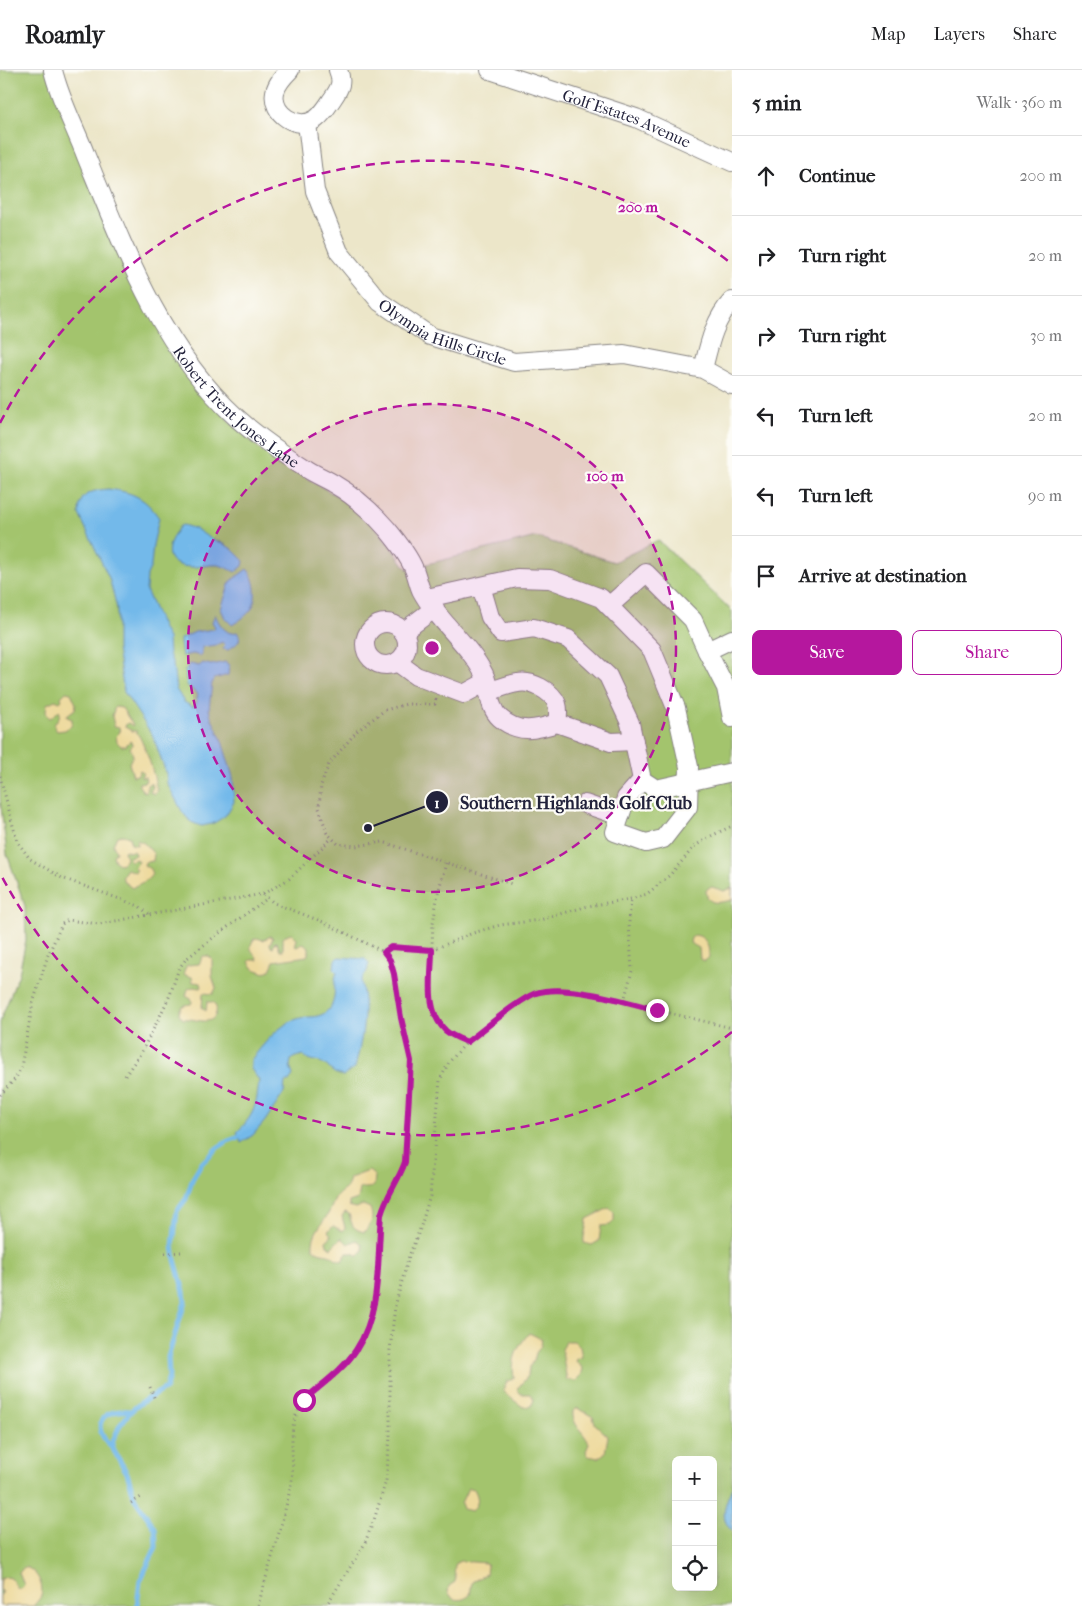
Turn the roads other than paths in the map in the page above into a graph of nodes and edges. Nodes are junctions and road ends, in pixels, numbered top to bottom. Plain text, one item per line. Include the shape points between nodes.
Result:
1 (54, 70) edge
2 (290, 70) edge
3 (338, 70) edge
4 (490, 70) edge
5 (307, 123) junction
6 (732, 162) edge
7 (732, 301) edge
8 (703, 369) junction
9 (732, 385) edge
10 (481, 586) junction
11 (431, 603) junction
12 (609, 606) junction
13 (404, 632) junction
14 (732, 639) edge
15 (707, 651) junction
16 (397, 662) junction
17 (487, 687) junction
18 (732, 718) edge
19 (557, 723) junction
20 (634, 741) junction
21 (732, 772) edge
22 (642, 780) junction
23 (689, 782) junction
24 (585, 804) dead end
25 (620, 816) junction

1 - 11 street, Robert Trent Jones Lane via 70,119 140,281 191,368 237,418 374,514 405,553
2 - 5 street via 279,82 275,102 287,119
3 - 5 street via 340,87 324,111
4 - 6 street, Golf Estates Avenue via 636,118
5 - 8 street, Olympia Hills Circle via 315,191 339,252 380,302 430,336 514,362 624,354
7 - 8 street via 713,331
8 - 9 street, Olympia Hills Circle
10 - 11 street
10 - 12 street via 517,578 550,579 601,598
10 - 20 street via 490,617 501,633 534,628 568,639 608,676 630,723
11 - 13 street
11 - 17 street, Robert Trent Jones Lane via 476,661
12 - 15 street via 646,573 693,620
12 - 23 street via 652,650 676,708 689,767
13 - 16 street via 406,652
13 - 16 street via 392,624 379,624 365,639 371,659 383,665
14 - 15 street
15 - 18 street via 726,688
16 - 17 street via 416,676 464,694
17 - 19 street, Robert Trent Jones Lane via 493,710 516,728 530,731
17 - 19 street via 519,682 538,686 557,703
19 - 20 street via 611,742
20 - 22 street
21 - 23 street
22 - 23 street via 656,789
22 - 25 street via 626,798
23 - 25 street via 688,807 663,839 646,843 615,832
24 - 25 street

